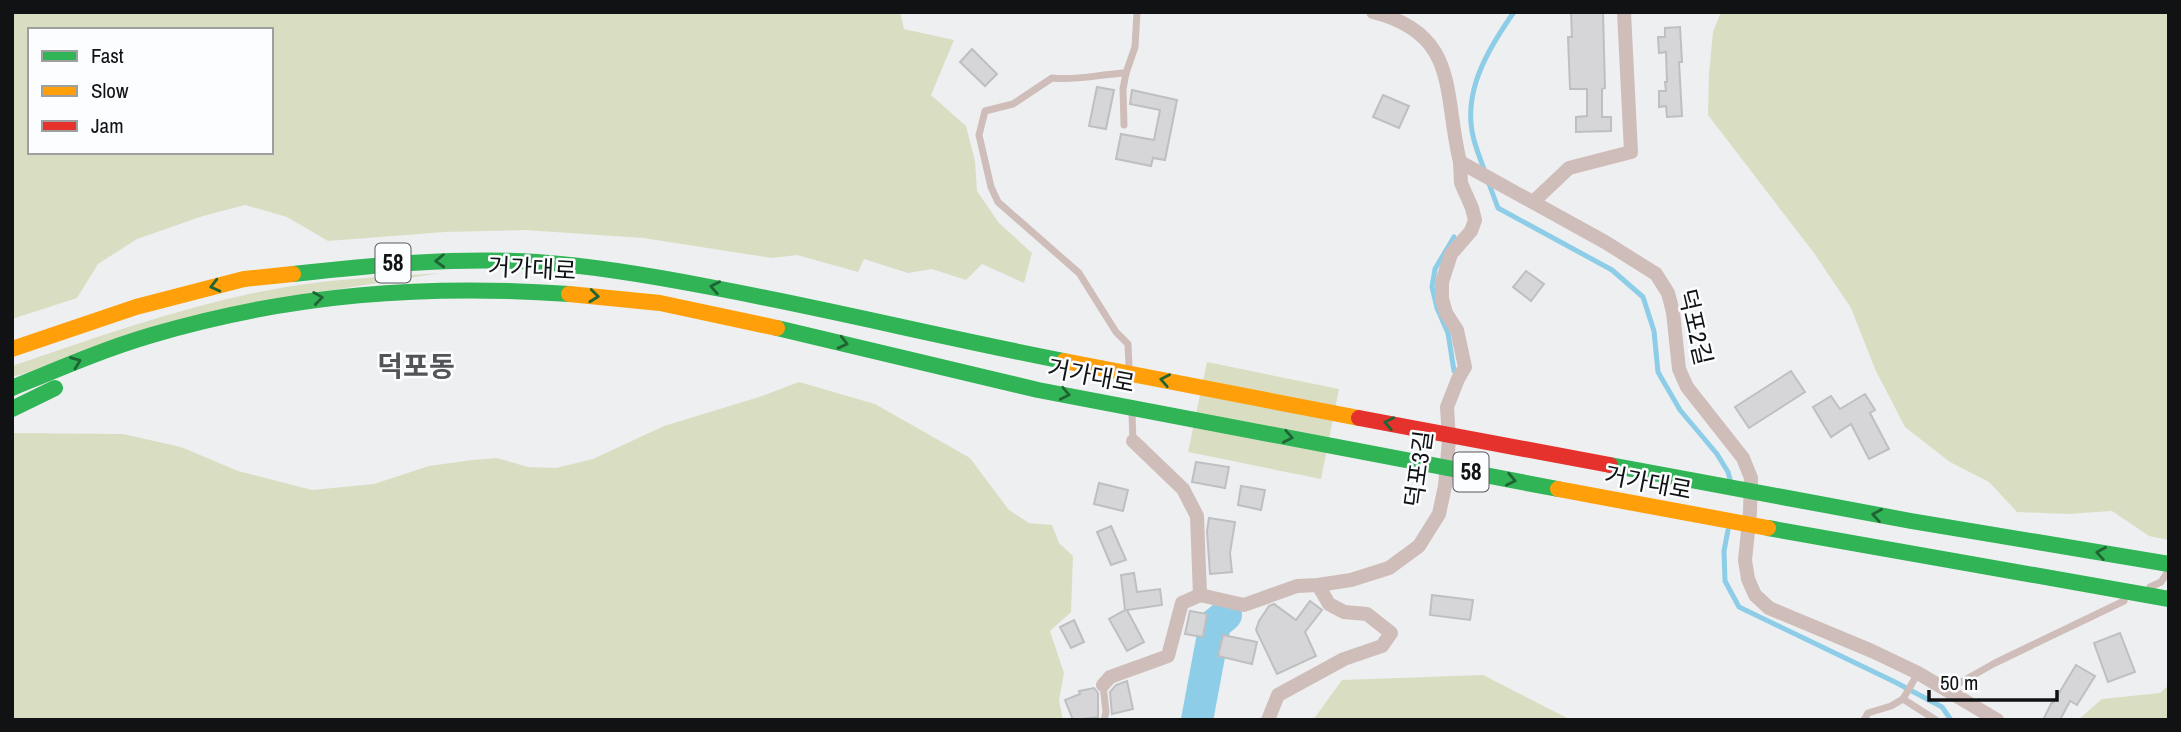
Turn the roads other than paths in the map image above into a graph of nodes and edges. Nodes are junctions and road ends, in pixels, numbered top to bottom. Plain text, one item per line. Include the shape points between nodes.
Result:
1 (1137, 12) edge
2 (1373, 12) edge
3 (1624, 12) edge
4 (1126, 74) junction
5 (1124, 125) dead end
6 (1460, 162) junction
7 (1533, 202) junction
8 (278, 303) junction
9 (16, 344) edge
10 (1130, 386) dead end
11 (12, 388) edge
12 (1131, 399) dead end
13 (12, 409) edge
14 (1133, 441) joint
15 (2169, 564) edge
16 (2169, 570) edge
17 (1318, 586) junction
18 (1200, 595) junction
19 (2169, 599) edge
20 (1916, 676) junction
21 (1103, 685) joint
22 (1947, 690) junction
23 (1904, 697) junction
24 (1104, 720) edge
25 (1268, 720) edge
26 (1864, 720) edge
27 (1936, 720) edge
28 (1997, 720) edge

1 - 4 lane via 1135,47
2 - 6 street via 1407,23 1442,62
3 - 7 street via 1631,152 1569,168
4 - 5 lane
4 - 10 lane via 1052,78 1013,104 985,111 979,135 998,202 1079,273 1115,332 1128,344
6 - 7 street, 덕포2길
6 - 17 street, 덕포3길 via 1461,183 1475,220 1451,254 1442,282 1442,299 1457,330 1465,367 1447,407 1449,440 1439,514 1419,547 1389,568
7 - 20 street, 덕포2길 via 1656,274 1668,293 1686,387 1743,458 1751,478 1745,560 1755,595 1769,608 1872,651
11 -> 8 highway, 거가대로 / 58 via 138,338
8 - 13 highway via 274,314 260,321 107,366
8 -> 19 highway, 거가대로 / 58 via 415,289 527,289 654,302 979,377 1921,557
15 -> 9 highway, 거가대로 / 58 via 1623,468 985,346 627,271 461,260 244,279
12 - 14 lane
14 - 18 street via 1183,489 1197,516
16 - 22 lane via 2161,582
17 - 18 street, 덕포3길 via 1297,586 1244,605
17 - 25 street via 1329,604 1344,612 1367,614 1391,633 1382,646 1343,659 1278,695
18 - 21 street via 1182,603 1168,656 1110,677
20 - 22 street, 덕포2길
20 - 23 lane
21 - 24 lane
22 - 28 street, 덕포2길
23 - 26 lane via 1868,713
23 - 27 lane

